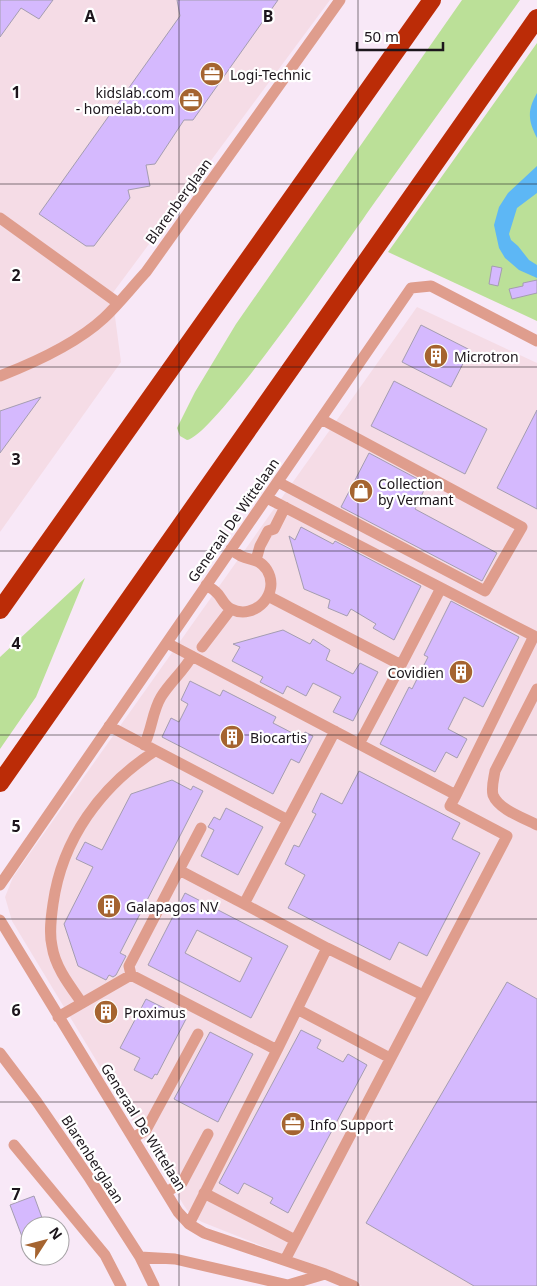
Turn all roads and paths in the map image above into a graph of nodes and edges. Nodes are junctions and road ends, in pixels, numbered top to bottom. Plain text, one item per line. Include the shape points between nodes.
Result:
1 (340, 0) edge
2 (432, 0) edge
3 (537, 18) edge
4 (0, 218) edge
5 (118, 303) junction
6 (537, 341) edge
7 (0, 376) edge
8 (321, 419) junction
9 (278, 482) junction
10 (267, 498) junction
11 (286, 507) junction
12 (231, 549) junction
13 (256, 560) junction
14 (206, 585) junction
15 (441, 588) junction
16 (268, 596) junction
17 (231, 609) junction
18 (0, 610) edge
19 (167, 643) junction
20 (202, 647) dead end
21 (192, 656) junction
22 (400, 665) junction
23 (537, 689) edge
24 (109, 726) junction
25 (335, 731) junction
26 (359, 744) junction
27 (144, 745) junction
28 (155, 751) junction
29 (0, 783) edge
30 (456, 795) junction
31 (288, 820) junction
32 (537, 825) edge
33 (201, 828) dead end
34 (179, 870) junction
35 (0, 885) edge
36 (244, 904) junction
37 (0, 920) edge
38 (327, 948) junction
39 (131, 975) junction
40 (423, 996) junction
41 (82, 1003) junction
42 (297, 1010) junction
43 (58, 1017) junction
44 (198, 1034) dead end
45 (277, 1050) junction
46 (0, 1053) edge
47 (390, 1058) junction
48 (208, 1134) dead end
49 (133, 1138) junction
50 (14, 1145) dead end
51 (166, 1192) junction
52 (204, 1193) junction
53 (189, 1224) junction
54 (295, 1240) junction
55 (140, 1257) junction
56 (285, 1260) junction
57 (325, 1274) junction
58 (121, 1286) edge
59 (154, 1286) edge
60 (354, 1286) edge

1 - 5 street, Blarenberglaan via 146,272
2 - 18 highway
3 - 29 highway
4 - 5 street
5 - 7 street, Blarenberglaan via 79,336 53,352
6 - 8 street, Generaal De Wittelaan via 431,286 411,288
8 - 9 street, Generaal De Wittelaan
8 - 9 street via 522,527 485,591
9 - 10 street, Generaal De Wittelaan
10 - 11 street
10 - 12 street, Generaal De Wittelaan
11 - 13 street via 274,528 268,531
11 - 15 street
12 - 13 street via 242,557
12 - 14 street, Generaal De Wittelaan
13 - 16 street via 269,575
14 - 17 street
14 - 19 street, Generaal De Wittelaan
15 - 22 street
15 - 30 street via 534,636
16 - 17 street via 252,610
16 - 22 street
17 - 20 street
19 - 21 street
19 - 24 street, Generaal De Wittelaan
21 - 25 street
21 - 27 street via 161,697
22 - 26 street
23 - 32 street via 495,770 493,795 500,804
24 - 27 street
24 - 35 street, Generaal De Wittelaan
25 - 26 street
25 - 31 street
26 - 30 street
27 - 28 street
28 - 31 street
28 - 41 street via 125,772 94,806 78,829 58,878 50,929 52,946 57,962
30 - 40 street via 450,806 507,836
31 - 36 street
33 - 34 street
34 - 36 street
34 - 39 street via 129,966
36 - 38 street
37 - 43 street, Generaal De Wittelaan
38 - 40 street
38 - 42 street
39 - 41 street
39 - 45 street
40 - 47 street
41 - 43 street
42 - 45 street
42 - 47 street
43 - 49 street, Generaal De Wittelaan
44 - 49 street via 146,1130
45 - 52 street
46 - 55 street, Blarenberglaan via 90,1178
47 - 54 street
48 - 51 street via 182,1183
49 - 51 street, Generaal De Wittelaan
50 - 58 street via 105,1255
51 - 53 street, Generaal De Wittelaan
52 - 53 street
52 - 54 street
53 - 56 street, Generaal De Wittelaan via 204,1233
54 - 56 street
55 - 57 street via 175,1259 288,1285
55 - 59 street, Blarenberglaan
56 - 57 street, Generaal De Wittelaan
57 - 60 street, Generaal De Wittelaan

